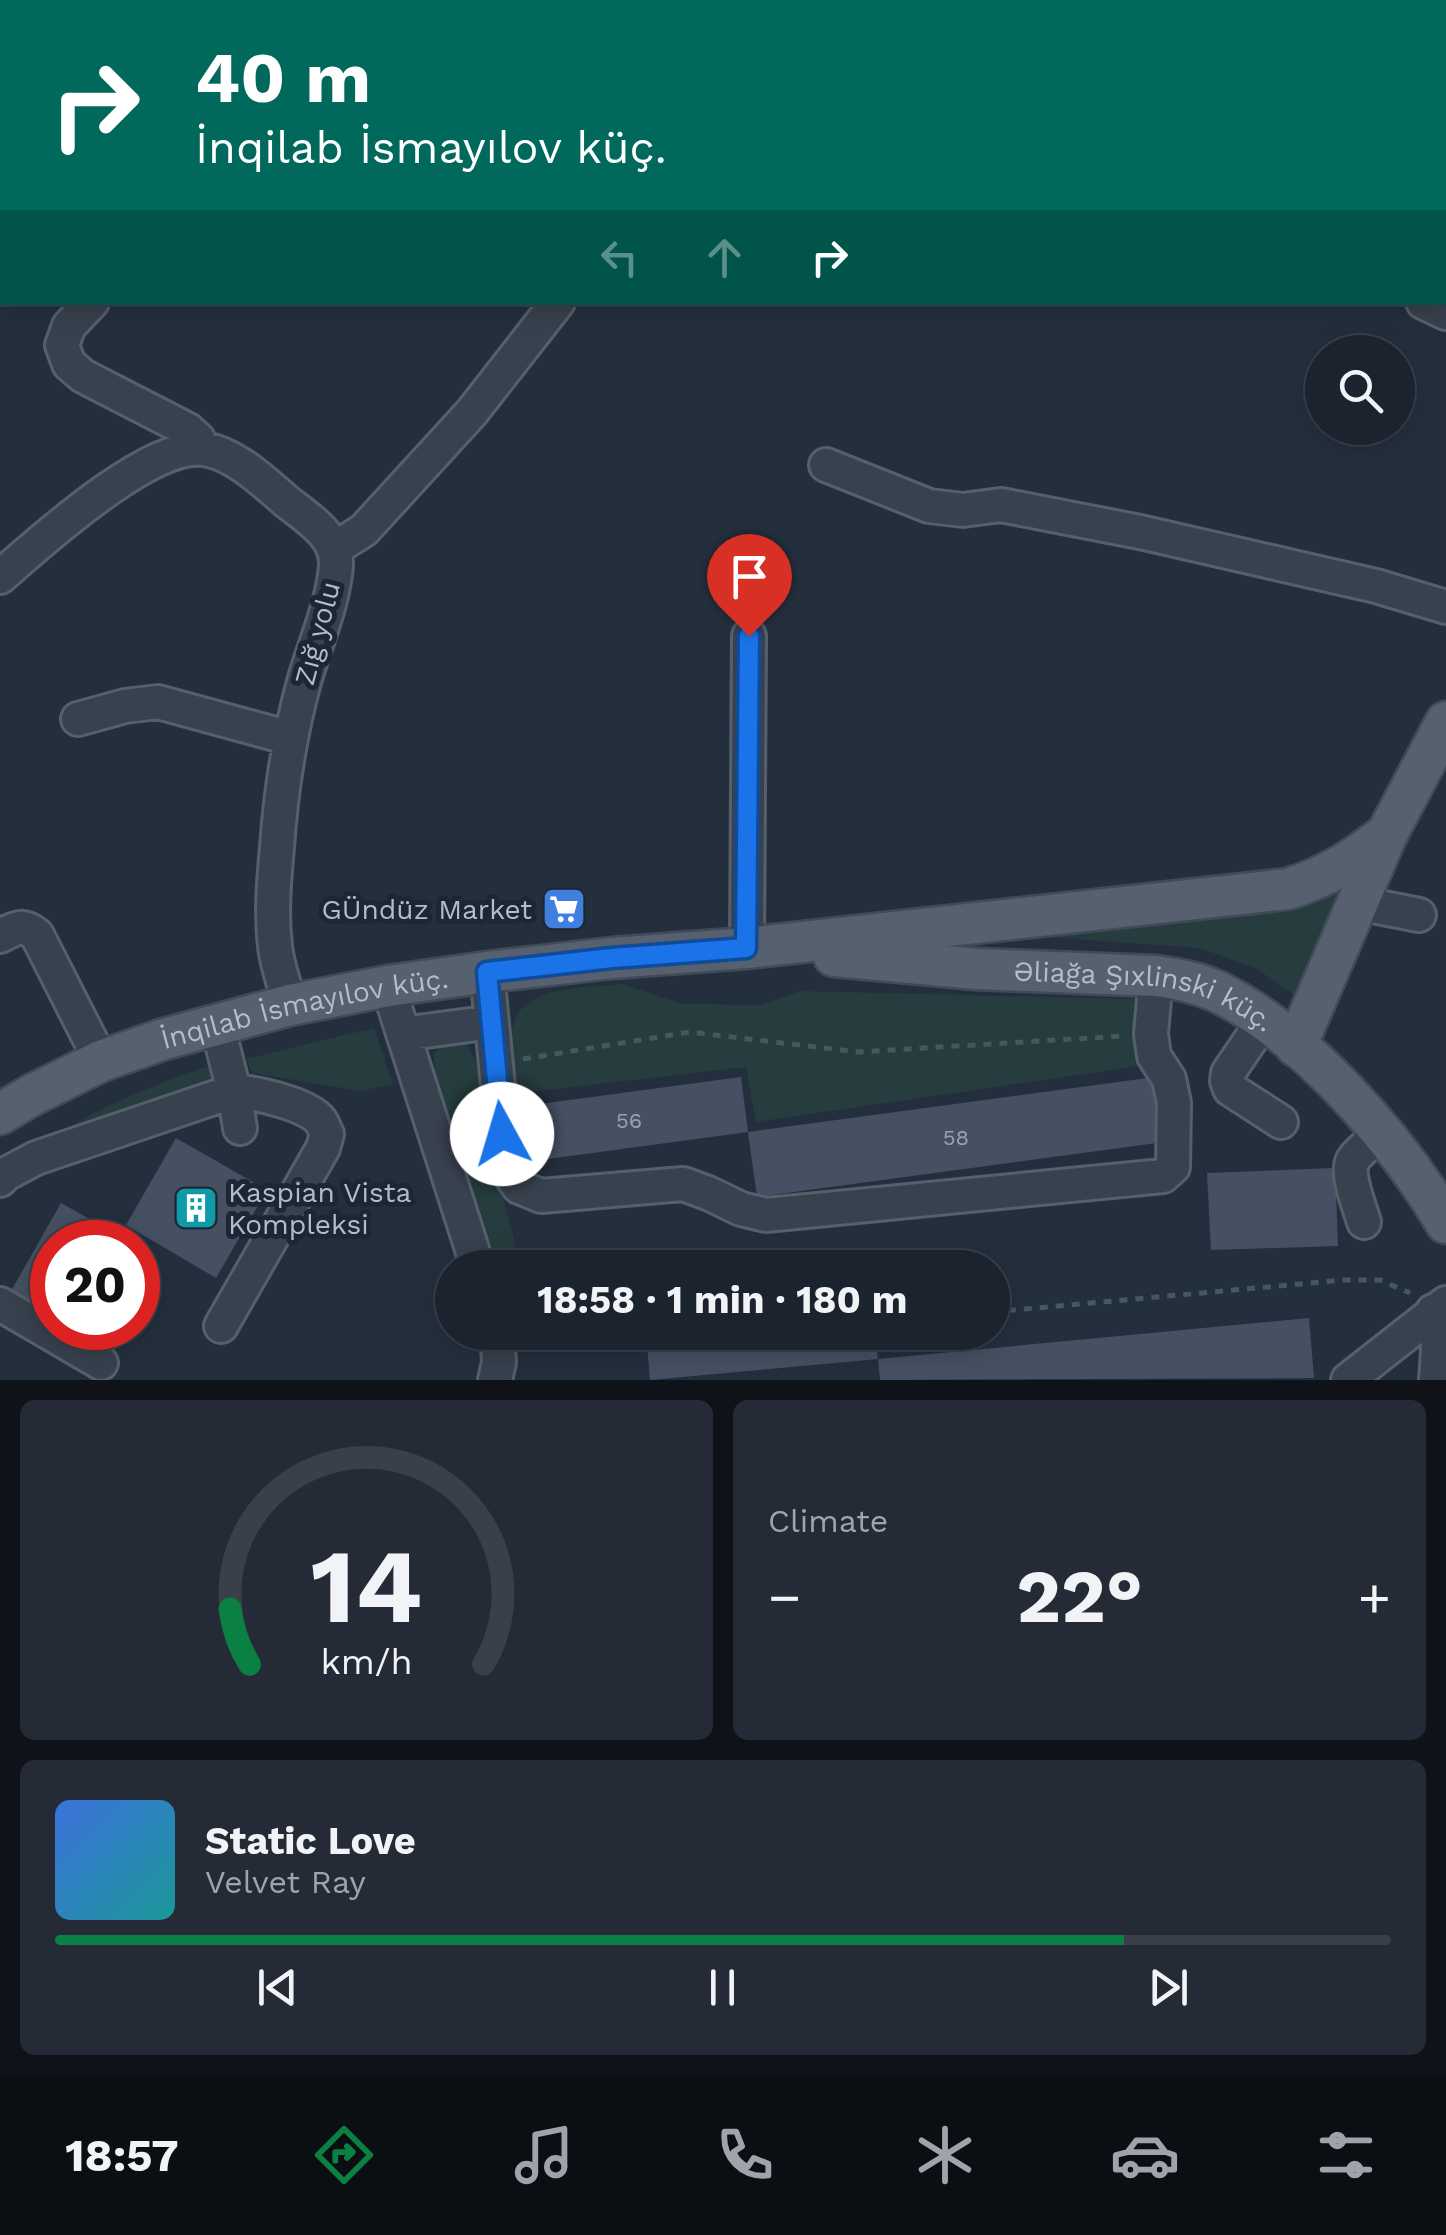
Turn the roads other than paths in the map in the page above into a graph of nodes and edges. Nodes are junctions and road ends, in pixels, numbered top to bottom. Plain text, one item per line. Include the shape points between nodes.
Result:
1 (89, 305) edge
2 (556, 305) edge
3 (202, 449) junction
4 (826, 465) dead end
5 (334, 550) junction
6 (0, 578) edge
7 (1446, 607) edge
8 (749, 636) dead end
9 (78, 719) dead end
10 (290, 738) junction
11 (1441, 743) edge
12 (1387, 834) junction
13 (1358, 903) junction
14 (1419, 915) dead end
15 (0, 936) edge
16 (746, 948) junction
17 (487, 972) junction
18 (1156, 976) junction
19 (388, 986) junction
20 (290, 1005) junction
21 (1264, 1020) junction
22 (492, 1022) junction
23 (217, 1024) junction
24 (403, 1034) junction
25 (1296, 1046) junction
26 (101, 1060) junction
27 (234, 1092) junction
28 (0, 1114) edge
29 (1281, 1122) dead end
30 (240, 1128) dead end
31 (1384, 1132) junction
32 (0, 1180) edge
33 (1364, 1222) dead end
34 (1446, 1224) edge
35 (472, 1250) edge
36 (0, 1304) edge
37 (1440, 1307) edge
38 (221, 1326) dead end
39 (498, 1350) edge
40 (102, 1363) dead end
41 (495, 1380) edge
42 (1348, 1380) edge
43 (1436, 1380) edge

1 - 3 street, Zığ yolu via 62,345 69,364 188,430
2 - 5 street via 472,412 364,530
3 - 5 street, Zığ yolu via 235,460 323,532
3 - 6 street via 177,452 140,470
4 - 7 street via 929,506 1001,505 1140,532
5 - 10 street, Zığ yolu via 328,602
8 - 16 street
9 - 10 street via 158,702
10 - 20 street, Zığ yolu via 272,896 276,952
11 - 12 main road
12 - 13 main road
12 - 16 main road via 1344,866 1288,889
13 - 14 street
13 - 25 main road
15 - 26 street via 28,928 37,936
16 - 17 main road, İnqilab İsmayılov küç.
16 - 18 main road, Əliağa Şıxlinski küç. via 976,969
17 - 19 main road, İnqilab İsmayılov küç.
17 - 22 street
18 - 21 main road, Əliağa Şıxlinski küç. via 1214,990
18 - 22 street via 1154,1056 1174,1103 1172,1167 1162,1176 766,1215 683,1184 541,1196 519,1187 506,1170
19 - 20 main road, İnqilab İsmayılov küç.
19 - 24 street
20 - 23 main road, İnqilab İsmayılov küç.
21 - 25 main road, Əliağa Şıxlinski küç.
21 - 29 street via 1227,1081
22 - 24 street
23 - 26 main road, İnqilab İsmayılov küç.
23 - 27 street
24 - 35 street
25 - 31 main road, Əliağa Şıxlinski küç.
26 - 28 main road, İnqilab İsmayılov küç.
27 - 30 street
27 - 32 street via 36,1158
27 - 38 street via 295,1106 318,1119 327,1134
31 - 33 street via 1351,1166
31 - 34 main road, Əliağa Şıxlinski küç.
36 - 40 street
37 - 42 street
37 - 43 street
39 - 41 street

